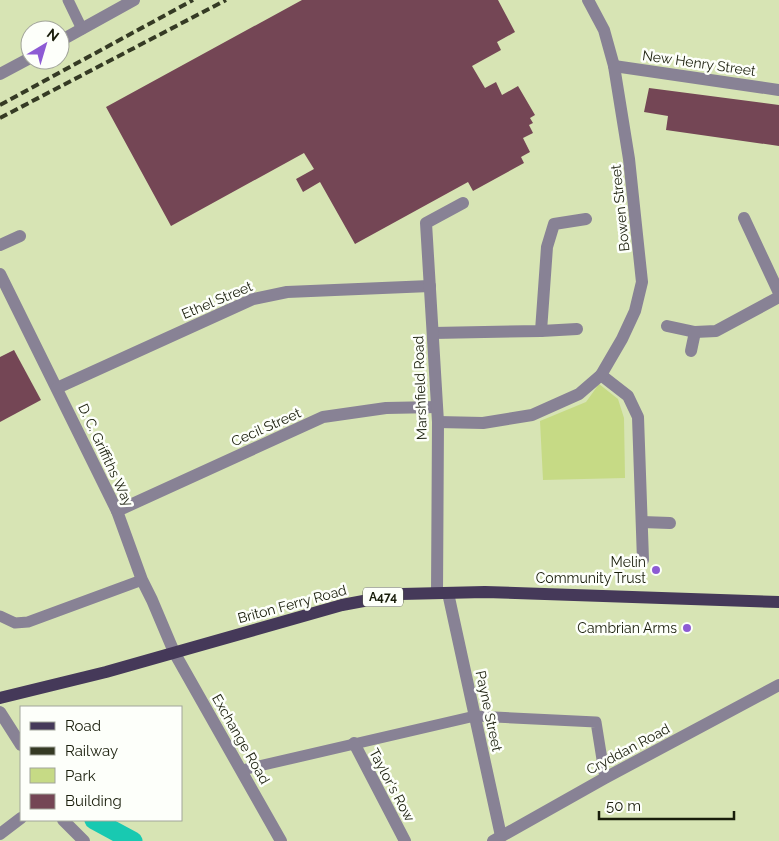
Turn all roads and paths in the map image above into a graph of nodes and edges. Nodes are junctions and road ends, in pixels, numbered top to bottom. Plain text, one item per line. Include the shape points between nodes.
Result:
1 (68, 0) edge
2 (134, 0) edge
3 (588, 0) edge
4 (82, 29) junction
5 (70, 36) edge
6 (20, 63) edge
7 (614, 66) junction
8 (0, 74) edge
9 (779, 90) edge
10 (463, 203) dead end
11 (744, 218) dead end
12 (586, 219) dead end
13 (20, 236) dead end
14 (0, 245) edge
15 (0, 274) edge
16 (430, 286) junction
17 (779, 293) edge
18 (779, 297) edge
19 (667, 326) dead end
20 (577, 328) dead end
21 (542, 331) junction
22 (695, 332) junction
23 (433, 333) junction
24 (691, 352) dead end
25 (601, 375) junction
26 (57, 388) junction
27 (437, 407) junction
28 (438, 422) junction
29 (117, 512) junction
30 (642, 522) junction
31 (670, 523) dead end
32 (643, 560) dead end
33 (142, 580) junction
34 (443, 593) junction
35 (779, 602) edge
36 (0, 616) edge
37 (174, 652) junction
38 (779, 685) edge
39 (0, 698) edge
40 (0, 712) edge
41 (475, 716) junction
42 (354, 743) junction
43 (20, 744) edge
44 (242, 770) junction
45 (605, 778) junction
46 (20, 819) edge
47 (64, 821) edge
48 (0, 834) edge
49 (499, 839) edge
50 (84, 841) edge
51 (281, 841) edge
52 (405, 841) edge

1 - 4 lane
2 - 4 street
3 - 7 street, Bowen Street via 604,30
4 - 5 street
6 - 8 street
7 - 9 street, New Henry Street
7 - 25 street, Bowen Street via 629,159 642,282 635,311
10 - 16 street, Marshfield Road via 426,224
11 - 17 street
12 - 21 street via 554,224 547,247
13 - 14 street
15 - 26 street, D. C. Griffiths Way
16 - 23 street, Marshfield Road
16 - 26 street, Ethel Street via 286,292 253,299
18 - 22 street via 716,331
19 - 22 street
20 - 21 street
21 - 23 street
22 - 24 street
23 - 27 street, Marshfield Road
25 - 28 street, Bowen Street via 579,394 532,415 483,423
25 - 30 street via 628,396 638,417
26 - 29 street, D. C. Griffiths Way
27 - 28 street, Marshfield Road
27 - 29 street, Cecil Street via 386,408 323,417
28 - 34 street, Marshfield Road
29 - 33 street, D. C. Griffiths Way
30 - 31 street
30 - 32 street
33 - 36 lane via 28,622 16,623
33 - 37 street, D. C. Griffiths Way
34 - 35 main road, Briton Ferry Road / A474
34 - 37 main road, Briton Ferry Road / A474 via 400,594 342,605
34 - 41 street, Payne Street
37 - 39 main road, Briton Ferry Road / A474
37 - 44 street, Exchange Road
38 - 45 street, Cryddan Road
40 - 43 street
41 - 42 lane
41 - 45 lane via 596,722
41 - 49 street, Payne Street
42 - 44 lane
42 - 52 street, Taylor's Row
44 - 51 street, Exchange Road
45 - 49 street, Cryddan Road
46 - 48 street
47 - 50 street

